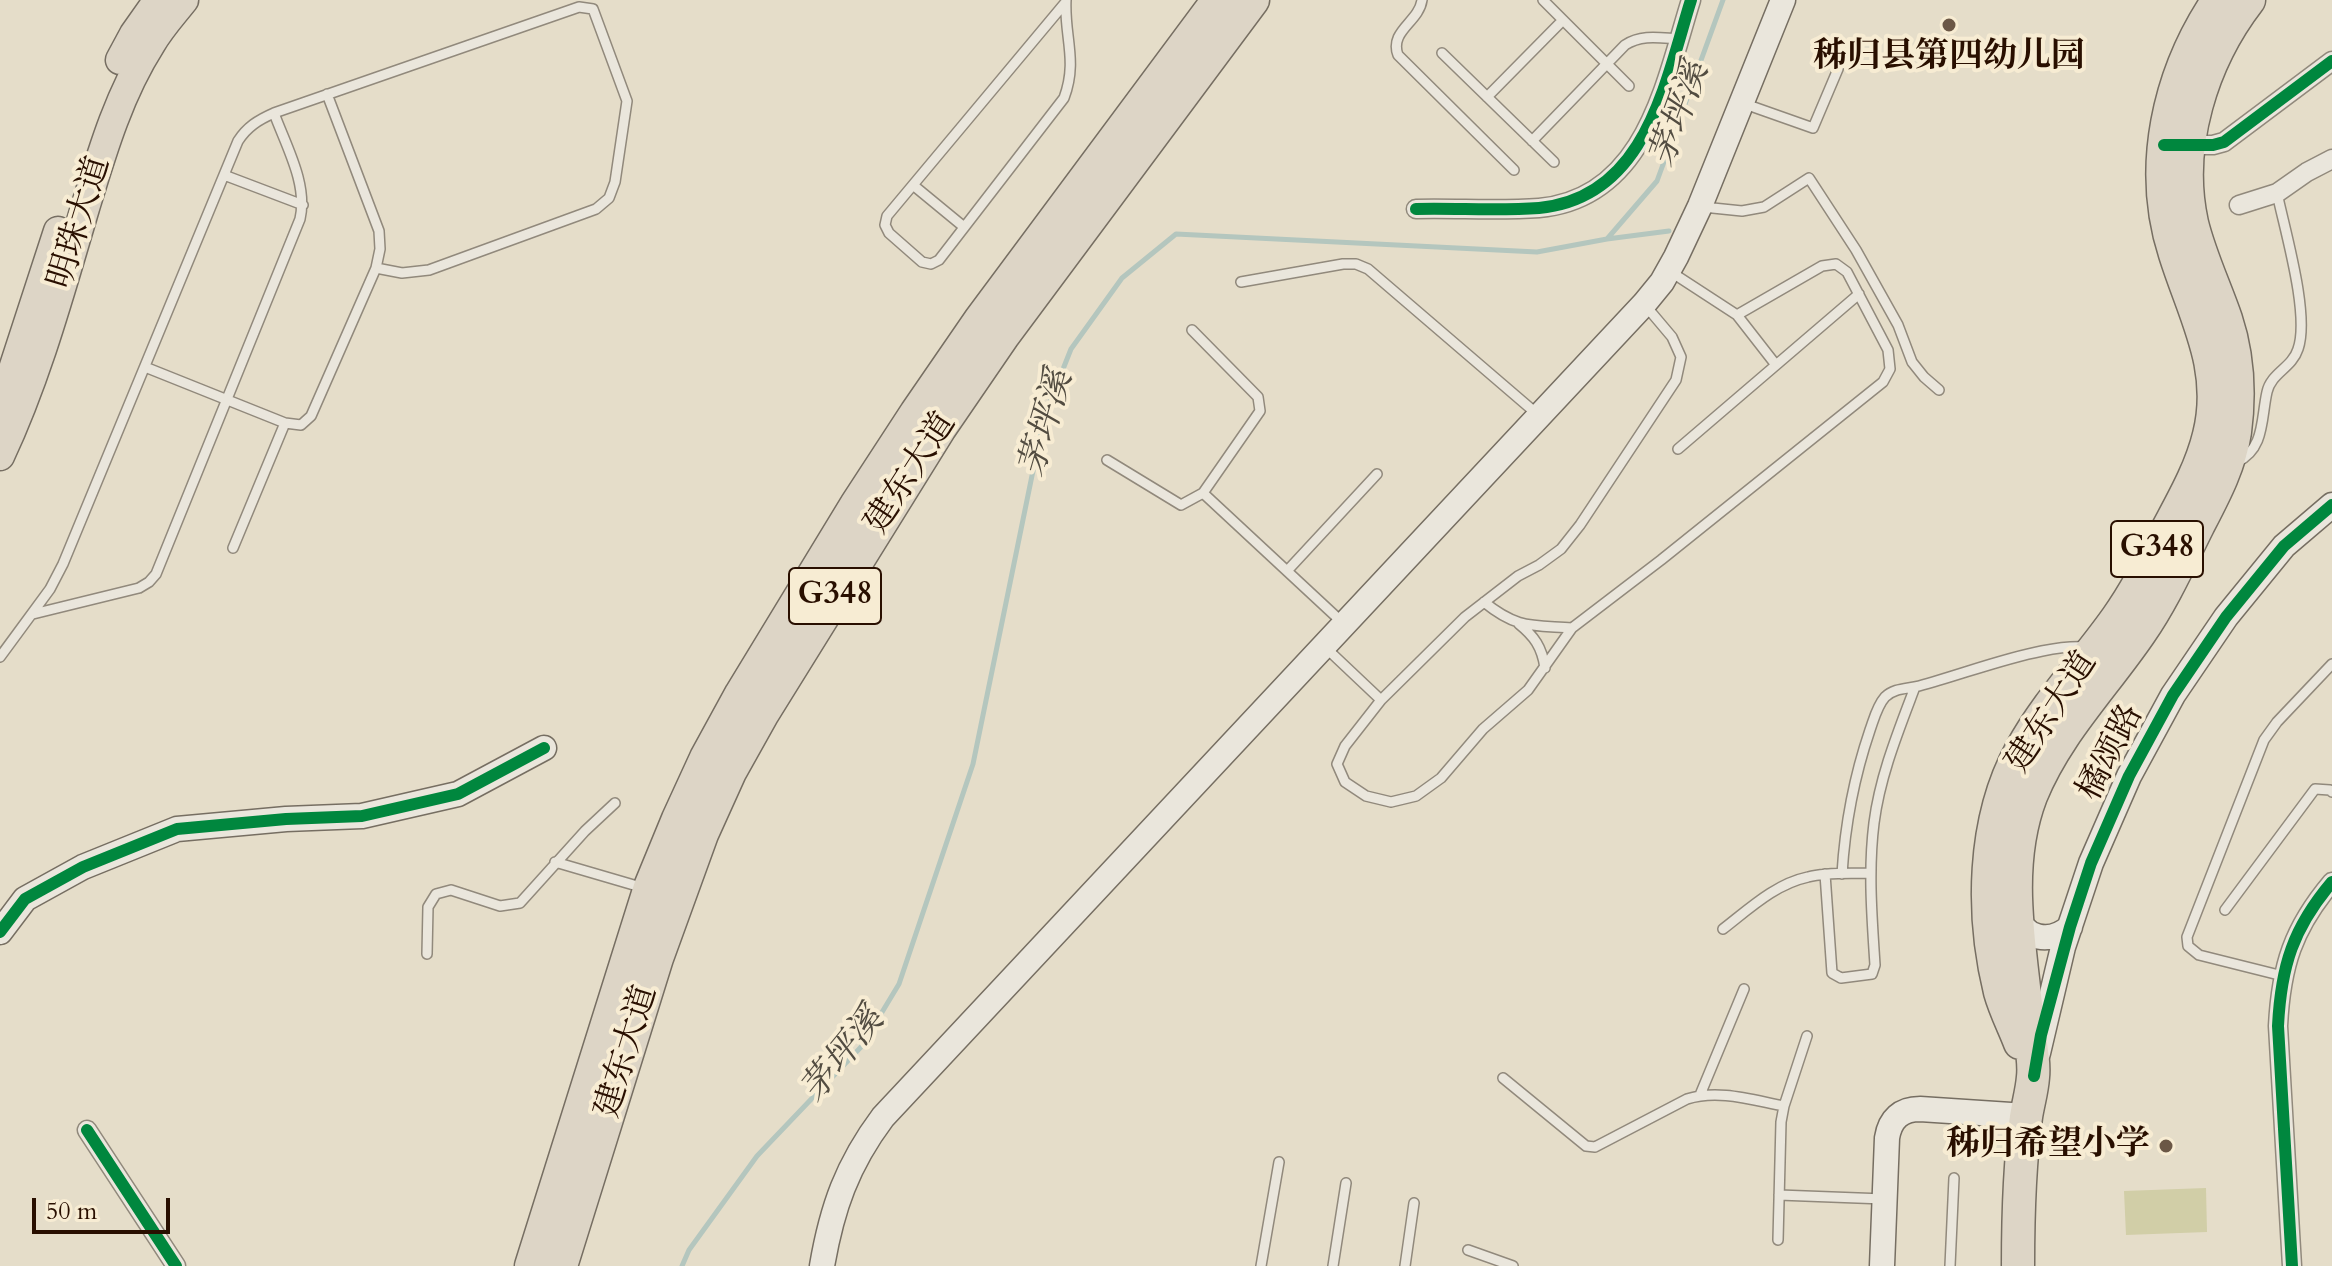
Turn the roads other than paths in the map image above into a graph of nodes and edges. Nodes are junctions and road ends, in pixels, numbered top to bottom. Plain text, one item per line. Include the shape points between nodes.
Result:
1 (158, 0) edge
2 (184, 0) edge
3 (1218, 0) edge
4 (1253, 0) edge
5 (1422, 0) edge
6 (1543, 0) edge
7 (1691, 0) edge
8 (1783, 0) edge
9 (2218, 0) edge
10 (2249, 0) edge
11 (1066, 2) edge
12 (1563, 20) junction
13 (1679, 39) junction
14 (1442, 53) dead end
15 (2332, 61) edge
16 (1607, 64) junction
17 (1838, 69) dead end
18 (1629, 86) dead end
19 (327, 94) junction
20 (1487, 97) junction
21 (1741, 103) junction
22 (274, 113) junction
23 (1532, 141) junction
24 (2176, 145) junction
25 (2332, 159) edge
26 (1554, 162) dead end
27 (1514, 170) dead end
28 (224, 175) junction
29 (913, 185) junction
30 (2277, 193) junction
31 (303, 205) junction
32 (2239, 205) dead end
33 (1700, 206) junction
34 (1416, 209) dead end
35 (964, 227) junction
36 (376, 268) junction
37 (1669, 270) junction
38 (1241, 282) dead end
39 (1859, 294) junction
40 (1644, 304) junction
41 (1737, 315) junction
42 (1192, 330) dead end
43 (1776, 365) junction
44 (145, 367) junction
45 (1939, 390) dead end
46 (226, 400) junction
47 (0, 409) edge
48 (1539, 416) junction
49 (285, 423) junction
50 (1678, 449) dead end
51 (0, 456) edge
52 (1107, 460) dead end
53 (2226, 465) junction
54 (1377, 474) dead end
55 (1203, 493) junction
56 (2332, 505) edge
57 (233, 548) dead end
58 (1287, 571) junction
59 (1484, 602) junction
60 (33, 614) junction
61 (1344, 624) junction
62 (1519, 624) junction
63 (1572, 628) junction
64 (1324, 646) junction
65 (2109, 652) junction
66 (0, 657) edge
67 (2332, 664) edge
68 (1545, 668) junction
69 (1915, 687) junction
70 (1381, 700) junction
71 (544, 748) dead end
72 (2332, 792) edge
73 (615, 803) dead end
74 (555, 862) junction
75 (1870, 873) junction
76 (1825, 874) junction
77 (1842, 874) junction
78 (2332, 882) edge
79 (663, 894) junction
80 (2016, 910) junction
81 (2225, 910) dead end
82 (2070, 927) junction
83 (1723, 929) dead end
84 (0, 932) edge
85 (427, 954) dead end
86 (2283, 976) junction
87 (1744, 989) dead end
88 (1807, 1036) dead end
89 (2034, 1076) junction
90 (1503, 1078) dead end
91 (1700, 1095) junction
92 (1784, 1106) junction
93 (2026, 1116) junction
94 (87, 1130) dead end
95 (1279, 1162) dead end
96 (1954, 1178) dead end
97 (1346, 1183) dead end
98 (1779, 1195) junction
99 (1885, 1199) junction
100 (1414, 1203) dead end
101 (1778, 1240) dead end
102 (1468, 1250) dead end
103 (176, 1266) edge
104 (531, 1266) edge
105 (561, 1266) edge
106 (822, 1266) edge
107 (1261, 1266) edge
108 (1333, 1266) edge
109 (1405, 1266) edge
110 (1513, 1266) edge
111 (1882, 1266) edge
112 (1950, 1266) edge
113 (2018, 1266) edge
114 (2292, 1266) edge

1 - 47 main road, 明珠大道 via 104,93
2 - 51 main road, 明珠大道 via 151,43 122,99 41,353
3 - 79 highway, 建东大道 / G348 via 980,320 856,505 713,745 678,819
4 - 79 highway, 建东大道 / G348 via 940,428 749,736
5 - 27 lane via 1421,9 1397,39 1398,55
6 - 12 lane
7 - 13 street
8 - 21 main road
9 - 24 highway, 建东大道 / G348 via 2180,75 2168,117
10 - 24 highway, 建东大道 / G348 via 2219,48
11 - 29 lane
11 - 35 lane via 1072,67 1064,98
12 - 16 lane
12 - 20 lane
13 - 16 lane via 1634,39
13 - 34 street via 1642,137 1618,172 1601,186 1540,208
14 - 20 lane
15 - 24 street via 2224,142
16 - 18 lane
16 - 23 lane
17 - 21 lane via 1813,128
19 - 22 lane
19 - 36 lane via 379,231
19 - 36 lane via 584,6 596,14 626,94 615,182 603,205 429,270 402,273
20 - 23 lane
21 - 33 main road
22 - 28 lane via 244,131
22 - 31 lane
23 - 26 lane
24 - 53 highway, 建东大道 / G348 via 2192,222 2234,349 2235,437
24 - 65 highway, 建东大道 / G348 via 2163,188 2168,231 2210,353 2212,419 2192,483
25 - 30 street
28 - 31 lane
28 - 44 lane
29 - 35 lane
29 - 35 lane via 885,225 922,262 939,260
30 - 32 street
30 - 53 lane via 2302,312 2302,338 2293,362 2269,384 2256,445 2242,460
31 - 46 lane
33 - 37 main road
33 - 45 lane via 1742,211 1764,207 1809,178 1891,312 1912,362
36 - 49 lane via 311,416 301,425
37 - 40 main road
37 - 41 lane
38 - 48 lane via 1343,264 1368,269
39 - 41 lane via 1847,272 1836,264 1822,266
39 - 43 lane
39 - 63 lane via 1888,350 1890,369 1883,382
40 - 48 main road
40 - 59 lane via 1672,337 1681,357 1676,380 1561,549
41 - 43 lane
42 - 55 lane via 1258,397 1260,411
43 - 50 lane
44 - 46 lane
44 - 60 lane via 63,564
46 - 49 lane
46 - 60 lane via 149,582
48 - 61 main road
49 - 57 lane
52 - 55 lane via 1181,505
53 - 65 highway, 建东大道 / G348 via 2157,605
54 - 58 lane
55 - 58 lane
56 - 82 main road, 橘颂路 via 2284,546 2226,617 2173,695 2129,776
58 - 61 lane
59 - 62 lane
59 - 70 lane
60 - 66 lane
61 - 64 main road
62 - 63 lane
62 - 68 lane via 1538,643
63 - 68 lane
64 - 70 lane
64 - 106 main road via 883,1117 848,1171
65 - 69 lane via 2068,646 2039,651
65 - 80 highway, 建东大道 / G348 via 2030,799 2016,872
65 - 89 highway, 建东大道 / G348 via 2055,699 2021,751 1995,827 1989,869 1993,954 2001,995
67 - 86 lane via 2264,740 2187,937 2188,946 2199,955
68 - 70 lane via 1441,778 1416,796 1391,802 1366,796 1345,782 1337,764
69 - 75 lane via 1881,787
69 - 77 lane via 1893,691 1878,708 1852,792
71 - 84 main road via 458,794 362,816 177,829 83,867 25,899
72 - 81 lane via 2315,789
73 - 74 lane
74 - 79 lane
74 - 85 lane via 520,903 500,906 451,890 436,894 428,907
75 - 76 lane via 1875,965 1872,974 1841,978 1832,973
75 - 77 lane
76 - 77 lane
76 - 83 lane via 1782,886
78 - 86 street via 2307,916
79 - 104 highway, 建东大道 / G348
79 - 105 highway, 建东大道 / G348
80 - 82 main road via 2023,928 2037,937 2055,937
80 - 89 highway, 建东大道 / G348
82 - 89 main road, 橘颂路
86 - 114 street via 2278,1026
87 - 91 lane
88 - 92 lane
89 - 93 highway, 橘颂路 / G348
90 - 91 lane via 1586,1146 1595,1147
91 - 92 lane
92 - 98 lane
93 - 99 main road via 1902,1112 1888,1131
93 - 113 highway, 橘颂路 / G348
94 - 103 street
95 - 107 lane
96 - 112 lane
97 - 108 lane
98 - 99 lane
98 - 101 lane
99 - 111 main road
100 - 109 lane
102 - 110 lane

